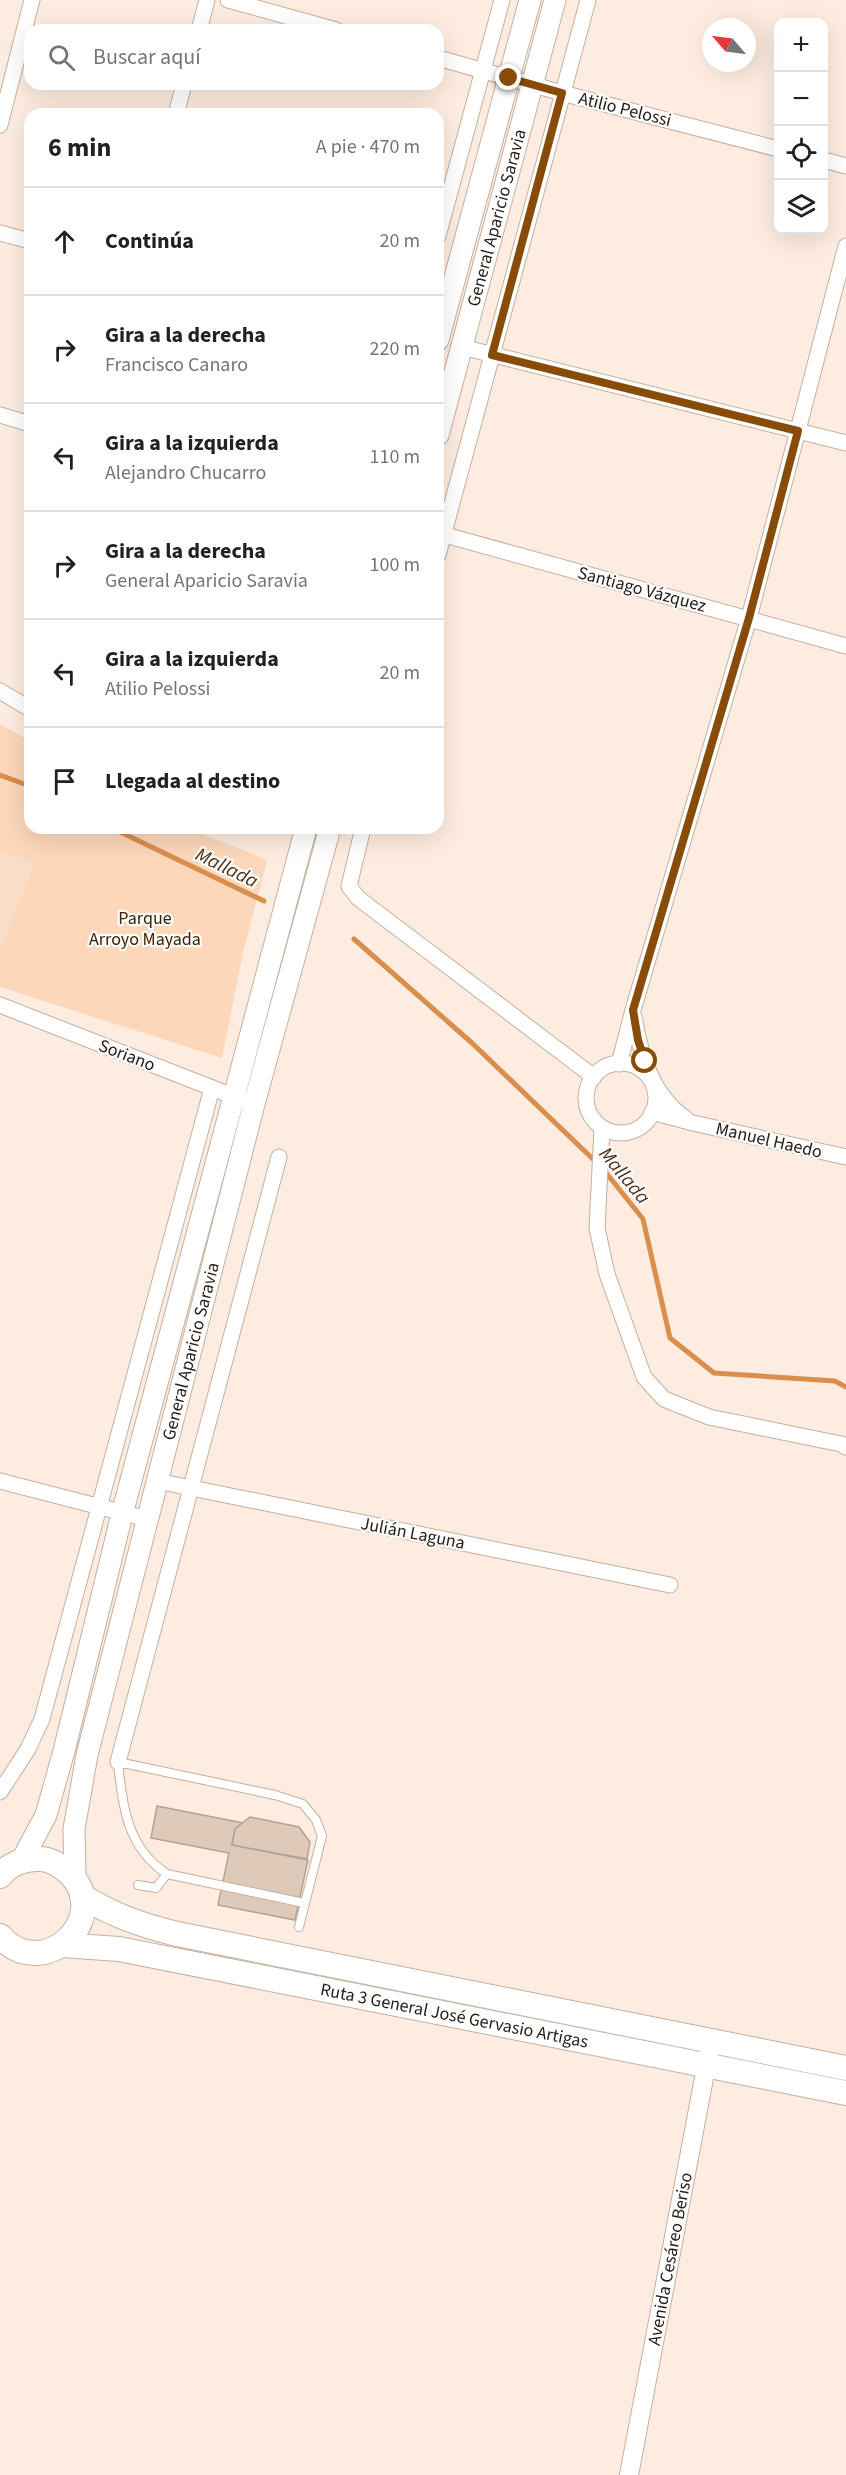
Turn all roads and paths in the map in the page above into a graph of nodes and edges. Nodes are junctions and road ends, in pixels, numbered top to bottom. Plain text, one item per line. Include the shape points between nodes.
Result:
1 (32, 0) edge
2 (207, 0) edge
3 (228, 0) edge
4 (502, 0) edge
5 (530, 0) edge
6 (555, 0) edge
7 (588, 0) edge
8 (26, 24) edge
9 (201, 24) edge
10 (314, 24) edge
11 (24, 31) edge
12 (444, 60) edge
13 (483, 71) junction
14 (509, 78) junction
15 (531, 84) junction
16 (182, 90) edge
17 (562, 93) junction
18 (178, 108) edge
19 (0, 125) edge
20 (774, 148) edge
21 (828, 161) edge
22 (846, 166) edge
23 (444, 215) edge
24 (0, 233) edge
25 (24, 239) edge
26 (846, 246) edge
27 (444, 318) edge
28 (462, 347) junction
29 (492, 355) junction
30 (444, 413) edge
31 (0, 415) edge
32 (24, 422) edge
33 (798, 431) junction
34 (846, 443) edge
35 (444, 523) edge
36 (444, 534) edge
37 (749, 618) junction
38 (846, 646) edge
39 (0, 691) edge
40 (24, 705) edge
41 (304, 834) edge
42 (328, 834) edge
43 (361, 834) edge
44 (0, 1005) edge
45 (633, 1010) junction
46 (619, 1064) junction
47 (594, 1077) junction
48 (652, 1082) junction
49 (212, 1088) junction
50 (232, 1096) junction
51 (254, 1104) junction
52 (652, 1112) junction
53 (693, 1123) junction
54 (602, 1128) junction
55 (621, 1133) junction
56 (600, 1148) junction
57 (279, 1157) dead end
58 (846, 1157) edge
59 (846, 1447) edge
60 (0, 1481) edge
61 (157, 1481) junction
62 (190, 1488) junction
63 (99, 1507) junction
64 (122, 1514) junction
65 (147, 1519) junction
66 (670, 1585) dead end
67 (118, 1762) junction
68 (0, 1791) edge
69 (7, 1869) edge
70 (167, 1874) junction
71 (138, 1885) dead end
72 (79, 1888) junction
73 (304, 1902) junction
74 (299, 1927) dead end
75 (0, 1936) edge
76 (62, 1945) junction
77 (711, 2041) junction
78 (707, 2066) junction
79 (846, 2068) edge
80 (846, 2093) edge
81 (629, 2475) edge

1 - 8 street
2 - 9 street
3 - 10 street
4 - 13 street
5 - 14 main road, General Aparicio Saravia
6 - 15 main road, General Aparicio Saravia
7 - 17 street, General Aparicio Saravia
11 - 19 street
12 - 13 street, Atilio Pelossi
13 - 14 street, Atilio Pelossi
13 - 23 street
14 - 15 street, Atilio Pelossi
14 - 27 main road, General Aparicio Saravia
15 - 17 street, Atilio Pelossi
15 - 28 main road, General Aparicio Saravia
16 - 18 street
17 - 20 street, Atilio Pelossi
17 - 29 street, General Aparicio Saravia
21 - 22 street
24 - 25 street
26 - 33 street
28 - 29 street
28 - 30 main road, General Aparicio Saravia
29 - 33 street
29 - 35 street, General Aparicio Saravia
31 - 32 street
33 - 34 street
33 - 37 street
36 - 37 street, Santiago Vázquez
37 - 38 street, Santiago Vázquez
37 - 45 street
39 - 40 street
41 - 50 main road, General Aparicio Saravia
42 - 51 main road, General Aparicio Saravia
43 - 47 street via 349,886 358,898
44 - 49 street, Soriano
45 - 46 street
45 - 48 street
46 - 47 street
46 - 48 street via 638,1069
47 - 54 street via 586,1104 589,1114
48 - 52 street
48 - 53 street via 673,1109
49 - 50 street, Soriano
49 - 63 street
50 - 51 street, Soriano
50 - 64 main road, General Aparicio Saravia
51 - 61 main road, General Aparicio Saravia
52 - 53 street, Manuel Haedo
52 - 55 street via 640,1127
53 - 58 street, Manuel Haedo
54 - 55 street
54 - 56 street
55 - 56 street
56 - 59 street via 597,1228 607,1274 644,1377 664,1399 709,1417
57 - 62 street, General Aparicio Saravia
60 - 63 street
61 - 62 street, Julián Laguna
61 - 65 main road, General Aparicio Saravia
62 - 66 street, Julián Laguna
62 - 67 street, General Aparicio Saravia
63 - 64 street
63 - 68 street via 42,1719 28,1749
64 - 65 street
64 - 69 main road, General Aparicio Saravia via 46,1815
65 - 72 main road, General Aparicio Saravia via 81,1783 74,1829
67 - 70 lane via 122,1806 134,1840
67 - 73 lane via 303,1804 316,1820 322,1836
69 - 72 highway, Ruta 3 General José Gervasio Artigas via 42,1858 61,1865
70 - 71 lane via 156,1888
70 - 73 lane
72 - 76 highway via 82,1915 75,1932
72 - 77 highway, Ruta 3 General José Gervasio Artigas via 109,1913 177,1934
73 - 74 lane
75 - 76 highway, Ruta 3 General José Gervasio Artigas via 25,1952 44,1952
76 - 78 highway, Ruta 3 General José Gervasio Artigas via 119,1949
77 - 78 street, Avenida Cesáreo Beriso
77 - 79 highway, Ruta 3 General José Gervasio Artigas
78 - 80 highway, Ruta 3 General José Gervasio Artigas
78 - 81 street, Avenida Cesáreo Beriso

